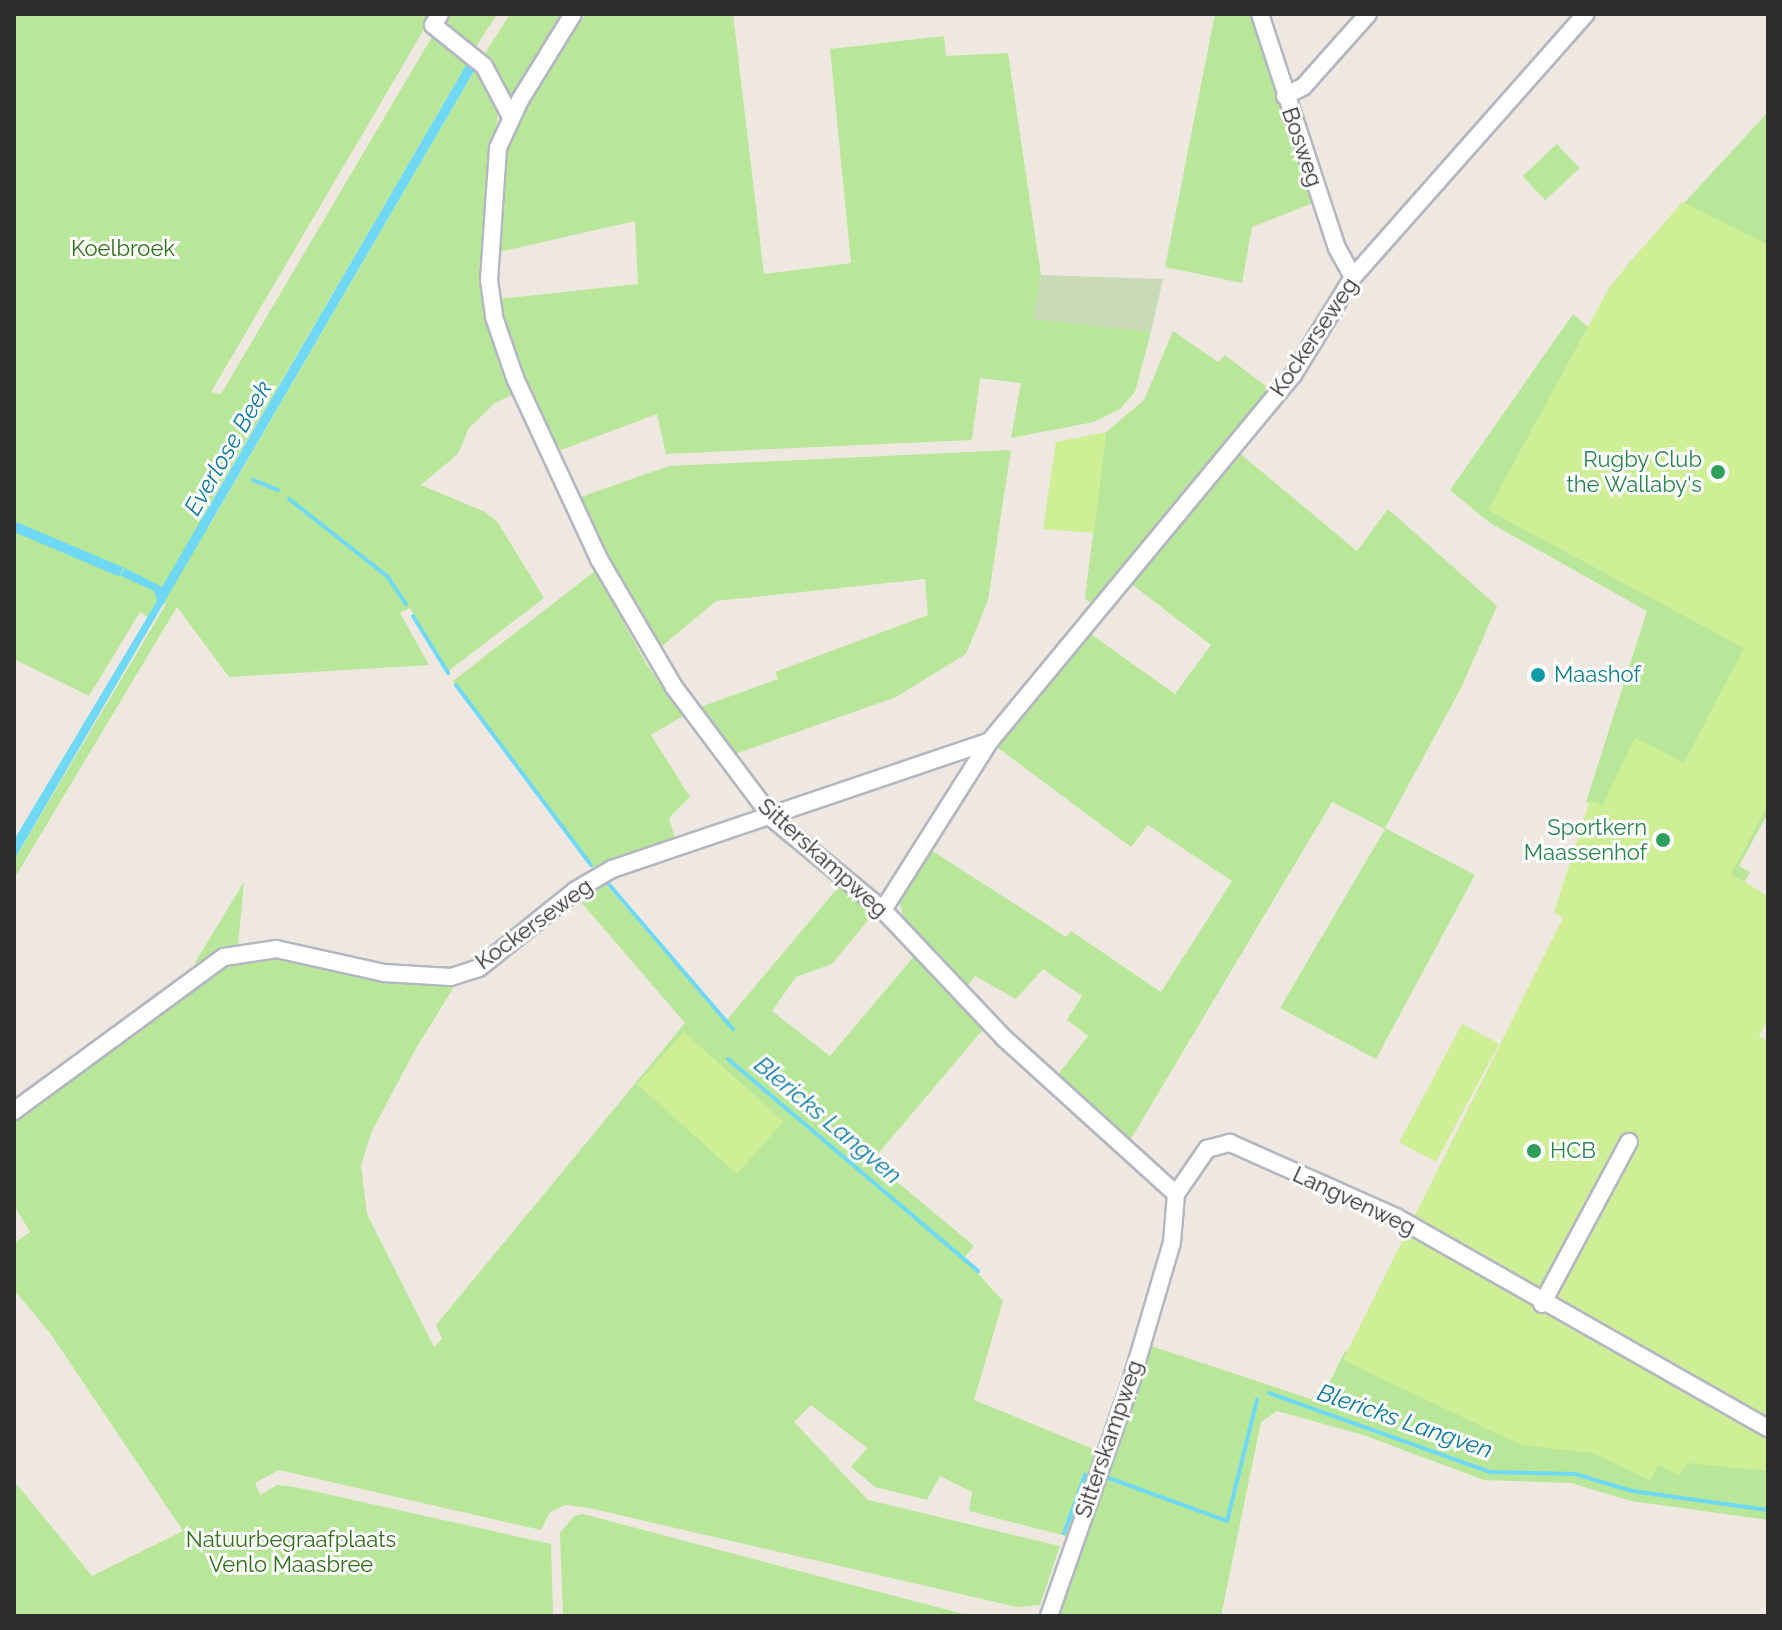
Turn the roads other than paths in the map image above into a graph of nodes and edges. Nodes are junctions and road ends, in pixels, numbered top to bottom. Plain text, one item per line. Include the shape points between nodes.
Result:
1 (440, 14) edge
2 (573, 14) edge
3 (1260, 14) edge
4 (1368, 14) edge
5 (1586, 14) edge
6 (1285, 96) junction
7 (511, 117) junction
8 (1353, 277) junction
9 (990, 741) junction
10 (773, 819) junction
11 (883, 910) junction
12 (14, 1111) edge
13 (1629, 1142) dead end
14 (1176, 1194) junction
15 (1542, 1304) junction
16 (1768, 1428) edge
17 (1049, 1616) edge

1 - 7 street via 433,25 484,66
2 - 7 street, Sitterskampweg
3 - 6 street, Bosweg
4 - 6 street via 1303,87
5 - 8 street, Kockerseweg
6 - 8 street, Bosweg via 1337,248
7 - 10 street, Sitterskampweg via 492,185 489,280 494,317 515,378 599,559 674,687
8 - 9 street, Kockerseweg via 1293,375
9 - 10 street, Kockerseweg
9 - 11 street, Kockerseweg
10 - 11 street, Sitterskampweg
10 - 12 street, Kockerseweg via 612,869 576,890 479,968 451,977 384,973 276,949 224,957
11 - 14 street, Sitterskampweg via 1004,1038
13 - 15 street
14 - 15 street, Langvenweg via 1207,1149 1230,1143 1396,1217
14 - 17 street, Sitterskampweg via 1172,1242 1130,1385
15 - 16 street, Langvenweg

